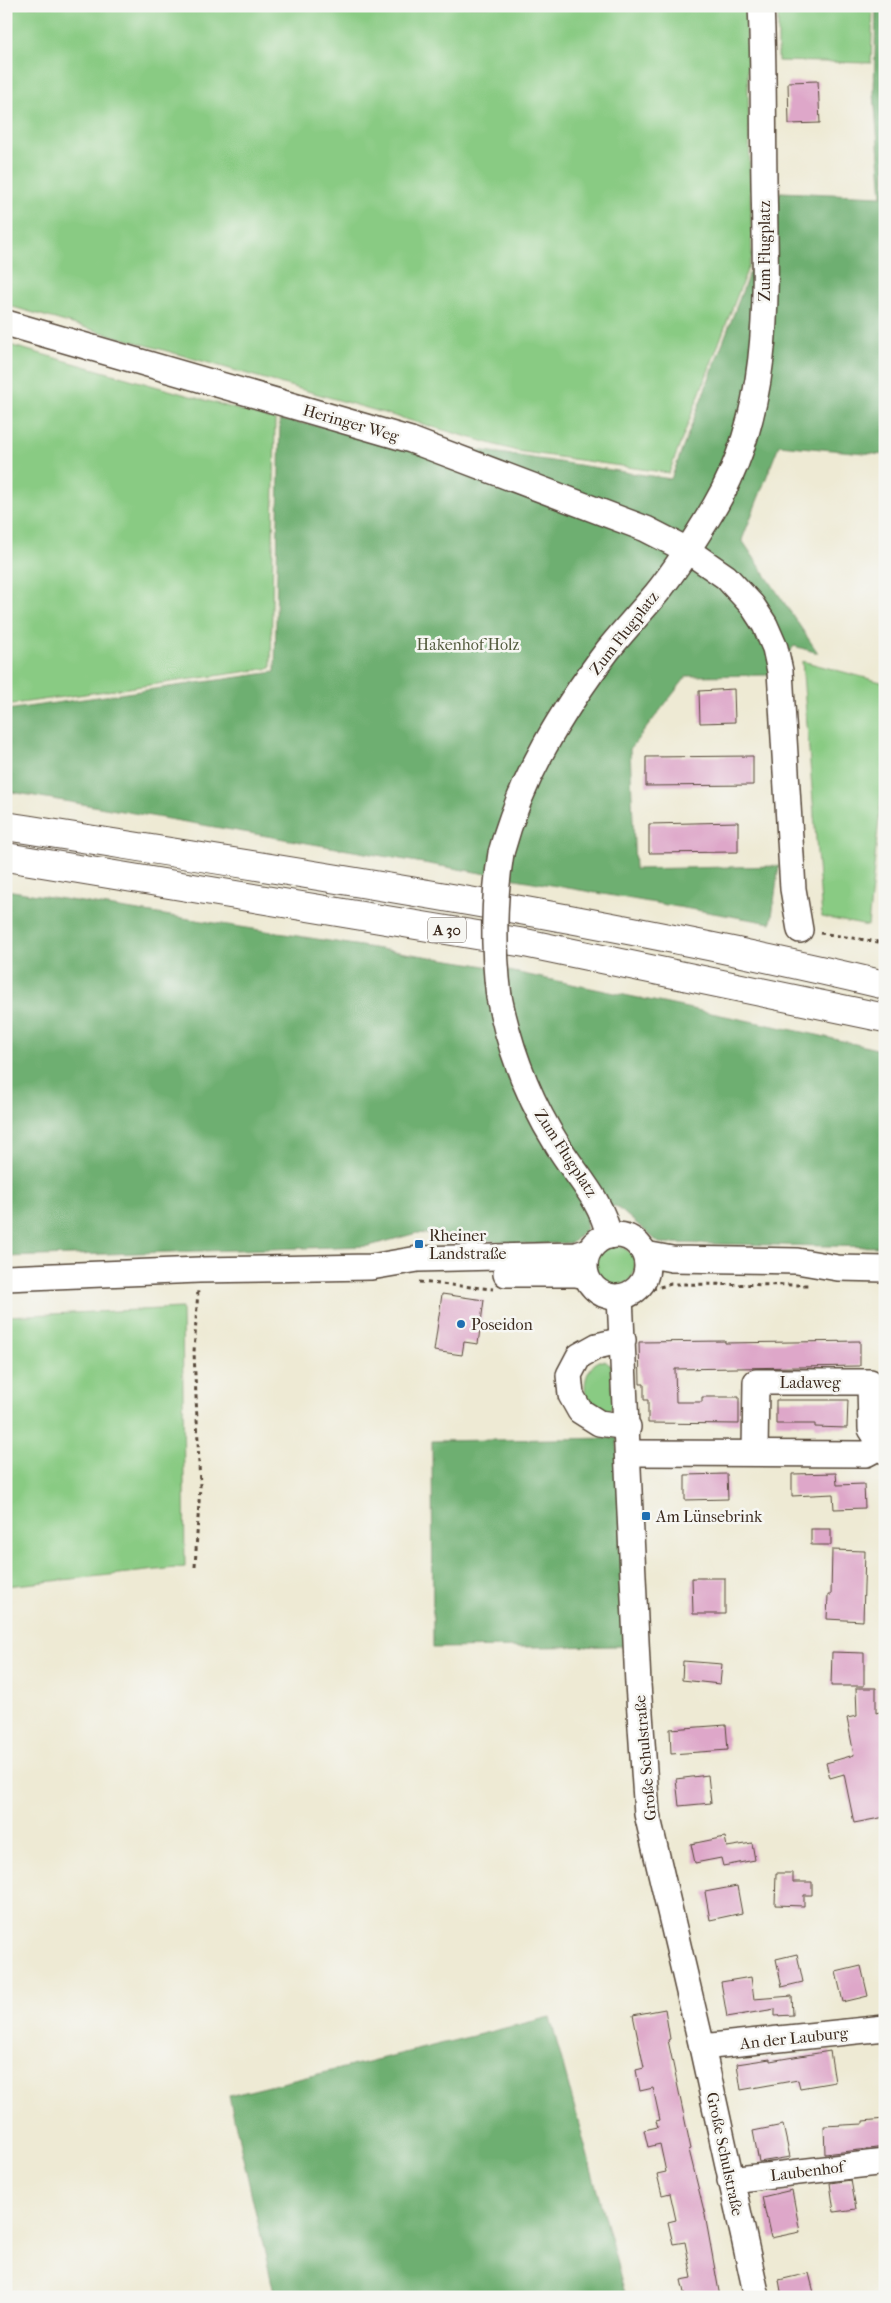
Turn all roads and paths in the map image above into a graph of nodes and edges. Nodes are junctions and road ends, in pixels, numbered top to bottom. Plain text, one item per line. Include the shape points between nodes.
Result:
1 (761, 6) edge
2 (6, 323) edge
3 (687, 550) junction
4 (6, 826) edge
5 (6, 858) edge
6 (800, 930) joint
7 (885, 943) edge
8 (885, 985) edge
9 (885, 1018) edge
10 (609, 1236) junction
11 (588, 1251) junction
12 (645, 1266) junction
13 (371, 1267) junction
14 (885, 1269) edge
15 (199, 1270) junction
16 (586, 1276) junction
17 (6, 1278) edge
18 (817, 1285) dead end
19 (629, 1316) junction
20 (628, 1427) junction
21 (884, 1447) edge
22 (629, 1453) junction
23 (755, 1453) junction
24 (195, 1567) dead end
25 (885, 2028) edge
26 (702, 2047) junction
27 (885, 2162) edge
28 (730, 2180) junction
29 (757, 2297) edge

1 - 3 street, Zum Flugplatz via 765,241 760,377 753,411 737,456 716,503
2 - 3 street, Heringer Weg via 411,440 646,529
3 - 6 street, Heringer Weg via 726,577 752,605 775,648 780,671 794,889
3 - 10 street, Zum Flugplatz, bridge via 608,650 564,713 532,770 510,821 495,892 494,956 499,997 517,1064 536,1108 559,1148 598,1203
4 - 8 highway, A 30 via 383,886 608,927
5 - 9 highway, A 30 via 525,943
6 - 7 path
10 - 11 street
10 - 12 street via 630,1238 639,1245
11 - 13 street via 576,1255 418,1259
11 - 16 street
12 - 14 street via 656,1275 797,1276 838,1268
12 - 19 street
13 - 15 street
13 - 16 street via 420,1274
15 - 17 street
15 - 24 path via 194,1352 200,1486
16 - 19 street via 592,1286 610,1297
18 - 19 path via 672,1284 652,1289
19 - 20 street, Große Schulstraße
19 - 20 street via 597,1346 579,1356 569,1375 571,1395 580,1411 599,1423
20 - 22 street, Große Schulstraße
21 - 23 street via 866,1454
21 - 23 street, Ladaweg via 871,1429 870,1382 756,1382
22 - 23 street
22 - 26 street, Große Schulstraße via 647,1814
25 - 26 street, An der Lauburg
26 - 28 street, Große Schulstraße
27 - 28 street, Laubenhof
28 - 29 street, Große Schulstraße

